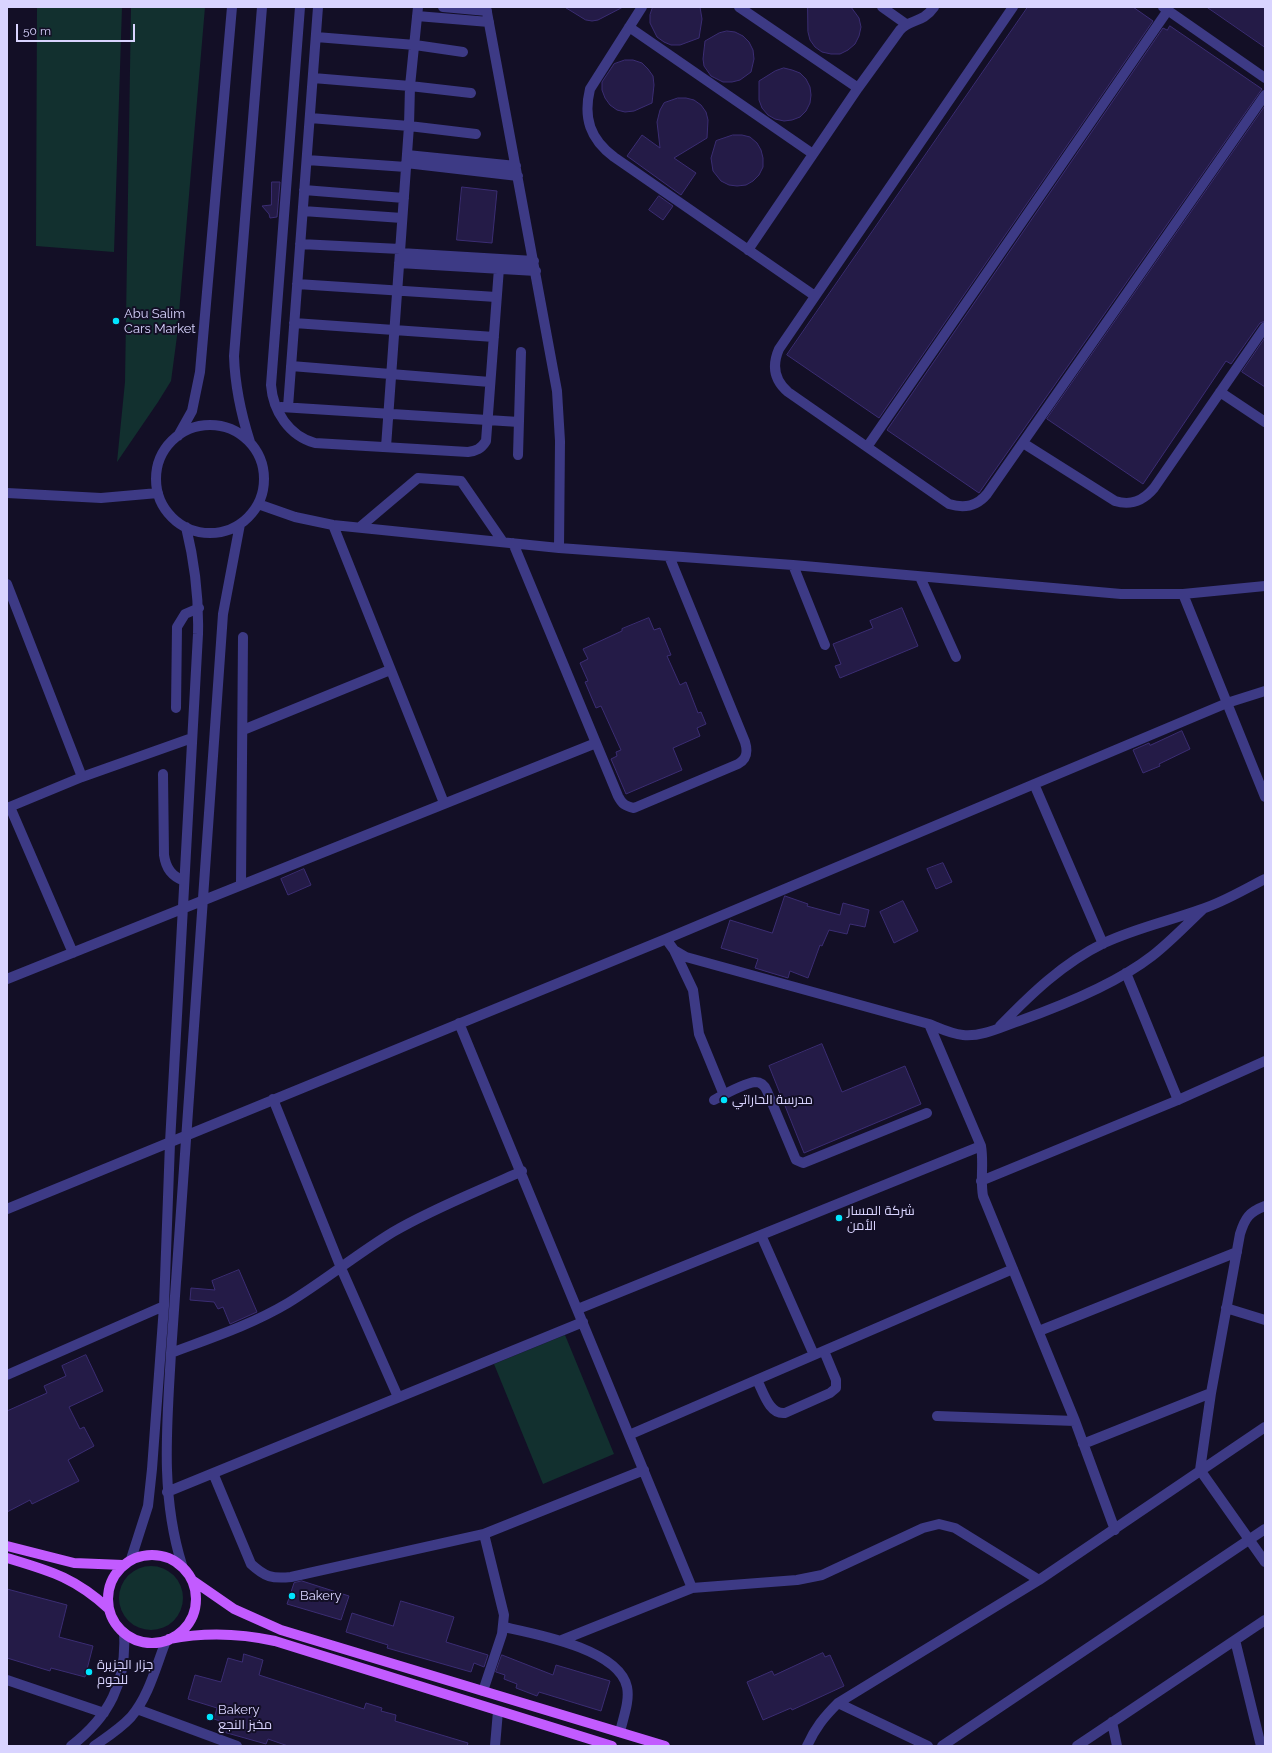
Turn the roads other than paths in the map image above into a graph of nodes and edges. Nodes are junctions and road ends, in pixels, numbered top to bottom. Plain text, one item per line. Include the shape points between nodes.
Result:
1 (232, 7) edge
2 (262, 7) edge
3 (300, 7) edge
4 (318, 7) edge
5 (443, 7) edge
6 (642, 7) edge
7 (739, 7) edge
8 (882, 7) edge
9 (934, 7) edge
10 (1013, 7) edge
11 (487, 9) edge
12 (1165, 9) edge
13 (417, 11) edge
14 (489, 22) junction
15 (906, 24) junction
16 (629, 27) junction
17 (316, 37) junction
18 (415, 45) junction
19 (463, 52) dead end
20 (313, 78) junction
21 (1265, 78) edge
22 (410, 86) junction
23 (858, 88) junction
24 (471, 93) dead end
25 (1265, 95) edge
26 (310, 118) junction
27 (409, 126) junction
28 (476, 134) dead end
29 (813, 154) junction
30 (307, 160) junction
31 (406, 162) junction
32 (517, 171) junction
33 (304, 190) junction
34 (404, 198) junction
35 (303, 211) junction
36 (402, 218) junction
37 (300, 244) junction
38 (748, 250) junction
39 (400, 255) junction
40 (535, 266) junction
41 (499, 268) junction
42 (297, 284) junction
43 (397, 291) junction
44 (815, 296) junction
45 (496, 297) junction
46 (294, 323) junction
47 (1265, 327) edge
48 (394, 330) junction
49 (494, 337) junction
50 (521, 352) dead end
51 (291, 366) junction
52 (391, 374) junction
53 (490, 382) junction
54 (1220, 392) junction
55 (275, 406) junction
56 (288, 407) junction
57 (388, 414) junction
58 (487, 419) junction
59 (519, 422) junction
60 (1265, 422) edge
61 (178, 436) junction
62 (250, 442) junction
63 (1023, 443) junction
64 (386, 447) junction
65 (867, 447) junction
66 (518, 455) dead end
67 (7, 493) edge
68 (158, 493) junction
69 (258, 504) junction
70 (240, 524) junction
71 (333, 525) junction
72 (186, 527) junction
73 (360, 527) junction
74 (508, 543) junction
75 (559, 548) junction
76 (669, 556) junction
77 (793, 565) junction
78 (920, 577) junction
79 (7, 584) edge
80 (1265, 586) edge
81 (1183, 594) junction
82 (199, 608) junction
83 (243, 637) dead end
84 (825, 645) dead end
85 (956, 658) dead end
86 (390, 670) junction
87 (1265, 691) edge
88 (1227, 703) junction
89 (176, 708) dead end
90 (243, 730) junction
91 (192, 738) junction
92 (596, 743) junction
93 (163, 774) dead end
94 (82, 777) junction
95 (1034, 784) junction
96 (1265, 797) edge
97 (444, 804) junction
98 (9, 807) edge
99 (1265, 879) edge
100 (184, 881) junction
101 (241, 884) junction
102 (202, 900) junction
103 (183, 908) junction
104 (1203, 909) junction
105 (666, 939) junction
106 (1103, 944) junction
107 (674, 950) junction
108 (73, 953) junction
109 (1126, 973) junction
110 (7, 979) edge
111 (459, 1023) junction
112 (929, 1024) junction
113 (999, 1028) junction
114 (1265, 1061) edge
115 (724, 1095) junction
116 (273, 1099) junction
117 (714, 1100) dead end
118 (1178, 1100) junction
119 (927, 1113) dead end
120 (187, 1135) junction
121 (170, 1143) junction
122 (981, 1146) junction
123 (522, 1171) junction
124 (981, 1181) junction
125 (1265, 1206) edge
126 (7, 1209) edge
127 (761, 1235) junction
128 (1236, 1252) junction
129 (341, 1268) junction
130 (1013, 1269) junction
131 (164, 1306) junction
132 (1226, 1308) junction
133 (578, 1309) junction
134 (1265, 1320) edge
135 (583, 1322) junction
136 (1039, 1331) junction
137 (171, 1353) junction
138 (819, 1353) junction
139 (7, 1375) edge
140 (757, 1380) junction
141 (1211, 1393) junction
142 (398, 1397) junction
143 (937, 1416) dead end
144 (1075, 1421) junction
145 (1265, 1427) edge
146 (629, 1435) junction
147 (1083, 1444) junction
148 (644, 1470) junction
149 (1200, 1470) junction
150 (213, 1473) junction
151 (167, 1492) junction
152 (1265, 1529) edge
153 (1115, 1530) junction
154 (484, 1534) junction
155 (1250, 1540) junction
156 (7, 1546) edge
157 (7, 1558) edge
158 (127, 1562) junction
159 (1265, 1562) edge
160 (182, 1565) junction
161 (192, 1580) junction
162 (1039, 1580) junction
163 (692, 1588) junction
164 (108, 1609) junction
165 (1265, 1620) edge
166 (504, 1627) junction
167 (124, 1633) junction
168 (168, 1640) junction
169 (562, 1640) junction
170 (1235, 1640) junction
171 (7, 1680) edge
172 (483, 1691) junction
173 (838, 1703) junction
174 (137, 1708) junction
175 (498, 1711) junction
176 (104, 1713) junction
177 (1112, 1722) junction
178 (620, 1732) junction
179 (71, 1746) edge
180 (94, 1746) edge
181 (237, 1746) edge
182 (495, 1746) edge
183 (612, 1746) edge
184 (666, 1746) edge
185 (807, 1746) edge
186 (928, 1746) edge
187 (942, 1746) edge
188 (1077, 1746) edge
189 (1117, 1746) edge
190 (1261, 1746) edge

1 - 61 street via 200,372 192,411
2 - 62 street via 234,356 236,388
3 - 55 street via 271,385
4 - 17 street
5 - 11 street
6 - 16 street
7 - 23 street
8 - 15 street
9 - 15 street via 925,17
10 - 44 street
11 - 14 street
12 - 21 street
12 - 65 street
13 - 14 street
13 - 18 street
14 - 32 street
15 - 23 street
16 - 29 street
16 - 38 street via 590,89 587,115 596,139 614,157
17 - 18 street
17 - 20 street
18 - 19 street
18 - 22 street
20 - 22 street
20 - 26 street
22 - 24 street
22 - 27 street
23 - 29 street
25 - 63 street
26 - 27 street
26 - 30 street
27 - 28 street
27 - 31 street
29 - 38 street
30 - 31 street
30 - 33 street
31 - 32 street
31 - 34 street
32 - 40 street
33 - 34 street
33 - 35 street
34 - 36 street
35 - 36 street
35 - 37 street
36 - 39 street
37 - 39 street
37 - 42 street
38 - 44 street
39 - 40 street
39 - 41 street
39 - 43 street
40 - 41 street
40 - 75 street via 559,410
41 - 45 street
42 - 43 street
42 - 46 street
43 - 45 street
43 - 48 street
44 - 65 street via 779,349 775,362 776,376 788,392
45 - 49 street
46 - 48 street
46 - 51 street
47 - 54 street
48 - 49 street
48 - 52 street
49 - 53 street
50 - 59 street
51 - 52 street
51 - 56 street
52 - 53 street
52 - 57 street
53 - 58 street
54 - 60 street
54 - 63 street via 1154,488 1149,494 1128,504 1115,501
55 - 56 street
55 - 64 street via 293,433 306,441
56 - 57 street
57 - 58 street
57 - 64 street
58 - 59 street
58 - 64 street via 486,441 475,451
59 - 66 street
61 - 62 street via 192,428 208,425 224,427
61 - 68 street via 170,443 160,462 157,472
62 - 69 street via 263,465 263,491
63 - 65 street via 985,497 966,507 950,504
67 - 68 street via 101,498
68 - 72 street via 168,513
69 - 70 street
69 - 71 street via 295,517
70 - 72 street via 219,532 196,531
70 - 102 street via 223,614
71 - 73 street
71 - 86 street
72 - 82 street via 195,569
73 - 74 street
73 - 74 street via 418,478 461,481
74 - 75 street
74 - 92 street
75 - 76 street
76 - 77 street
76 - 92 street via 745,742 747,755 744,761 738,764 634,808 627,807 621,802
77 - 78 street
77 - 84 street
78 - 81 street via 1121,594
78 - 85 street
79 - 94 street
80 - 81 street
81 - 88 street
82 - 89 street via 185,614 177,627
82 - 91 street
83 - 90 street
86 - 90 street
86 - 97 street
87 - 88 street
88 - 95 street
88 - 96 street
90 - 101 street
91 - 94 street
91 - 100 street
92 - 97 street
93 - 100 street via 165,864 176,878
94 - 98 street
95 - 105 street
95 - 106 street
97 - 101 street
98 - 108 street
99 - 104 street
100 - 103 street
101 - 102 street
102 - 103 street
102 - 120 street
103 - 108 street
103 - 121 street
104 - 106 street via 1134,930
104 - 109 street via 1151,957
105 - 107 street
105 - 111 street
106 - 113 street via 1074,960 1047,980
107 - 112 street via 686,957
107 - 115 street via 693,990 699,1034
108 - 110 street
109 - 113 street via 1063,1004
109 - 118 street
111 - 116 street
111 - 123 street
112 - 113 street via 963,1035
112 - 122 street
114 - 118 street
115 - 117 street
115 - 119 street via 755,1082 765,1086 796,1160 803,1164
116 - 120 street
116 - 129 street
118 - 124 street
120 - 121 street
120 - 137 street
121 - 126 street
121 - 131 street
122 - 124 street
122 - 127 street
123 - 129 street via 422,1216 368,1248
123 - 133 street
124 - 130 street via 983,1196
125 - 128 street via 1254,1210 1245,1220
127 - 133 street
127 - 138 street
128 - 132 street
128 - 136 street
129 - 137 street via 267,1314
129 - 142 street
130 - 136 street
130 - 138 street
131 - 139 street
131 - 158 street via 151,1488 143,1524
132 - 134 street
132 - 141 street
133 - 135 street
135 - 142 street
135 - 146 street
136 - 144 street
137 - 151 street
138 - 140 street
138 - 140 street via 836,1380 836,1388 785,1413 774,1410
140 - 146 street
141 - 147 street
141 - 149 street
142 - 150 street
143 - 144 street
144 - 147 street
145 - 149 street
146 - 148 street
147 - 153 street
148 - 154 street
148 - 163 street
149 - 153 street
149 - 155 street
150 - 151 street
150 - 154 street via 251,1564 262,1574 276,1578 291,1577
151 - 160 street via 174,1541
152 - 155 street
153 - 162 street
154 - 166 street via 502,1603
155 - 159 street
155 - 187 street
156 - 158 main road via 74,1563
157 - 164 main road via 51,1571 68,1579 83,1587
158 - 160 main road via 141,1555 152,1554 173,1559
158 - 164 main road via 111,1580 107,1599
160 - 161 main road
161 - 168 main road via 196,1597 193,1615 184,1630
161 - 172 main road via 220,1601 265,1624
162 - 163 street via 955,1528 939,1524 923,1528 822,1575 797,1580
162 - 173 street
163 - 169 street
164 - 167 main road via 117,1627
165 - 170 street
166 - 169 street
166 - 172 street
167 - 168 main road via 140,1642 157,1643
167 - 176 street via 122,1670 115,1694
168 - 174 street via 148,1689
168 - 175 main road via 222,1633 257,1637
169 - 178 street via 608,1661 624,1677 628,1699
170 - 177 street
170 - 190 street
171 - 176 street
172 - 178 main road
173 - 185 street via 822,1718
173 - 186 street
174 - 180 street via 119,1728
174 - 181 street
175 - 182 street
175 - 183 main road
176 - 179 street via 89,1732
177 - 188 street
177 - 189 street
178 - 184 main road

